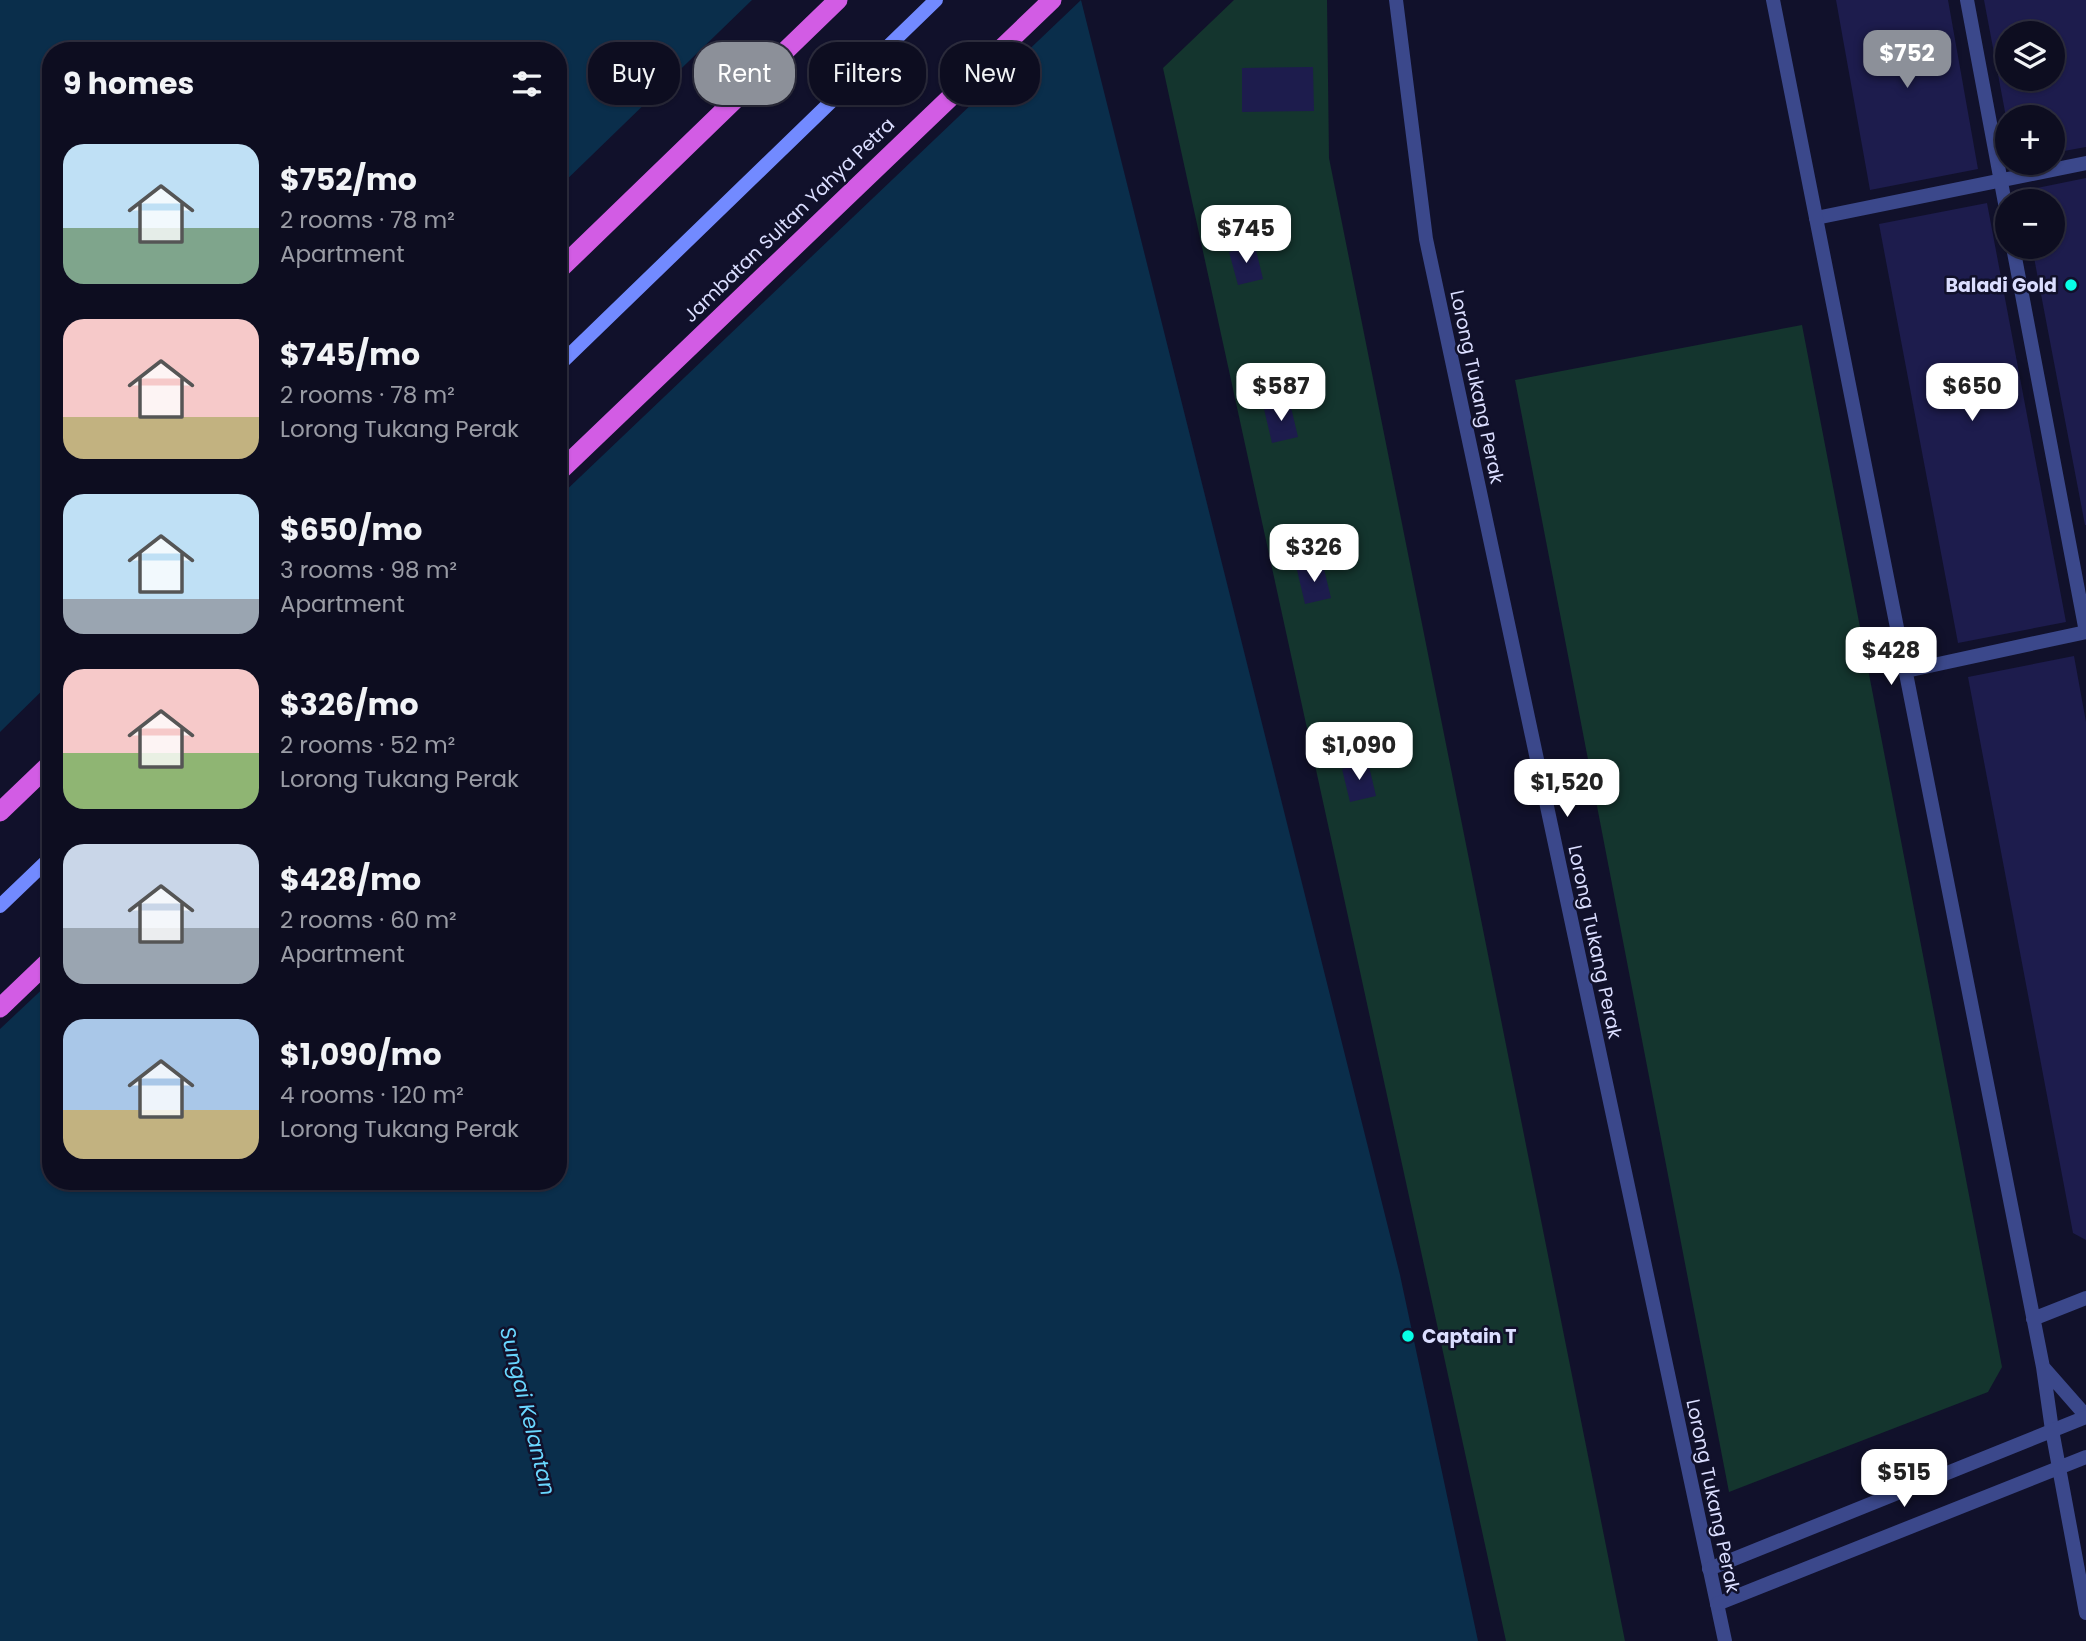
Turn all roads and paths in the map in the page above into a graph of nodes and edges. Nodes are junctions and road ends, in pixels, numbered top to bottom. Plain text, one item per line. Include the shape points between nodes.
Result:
1 (838, 0) edge
2 (936, 0) edge
3 (1052, 0) edge
4 (1396, 0) edge
5 (1773, 0) edge
6 (1967, 0) edge
7 (2086, 163) edge
8 (2001, 180) junction
9 (2003, 189) edge
10 (1816, 218) junction
11 (2015, 259) edge
12 (567, 262) edge
13 (567, 357) edge
14 (567, 464) edge
15 (2086, 632) edge
16 (1906, 671) junction
17 (42, 772) edge
18 (0, 812) edge
19 (42, 866) edge
20 (0, 906) edge
21 (42, 968) edge
22 (0, 1008) edge
23 (2086, 1298) edge
24 (2034, 1319) junction
25 (2043, 1367) junction
26 (2086, 1416) edge
27 (2052, 1430) junction
28 (2086, 1457) edge
29 (2059, 1467) junction
30 (1709, 1569) junction
31 (1717, 1604) junction
32 (2086, 1613) edge
33 (1725, 1641) edge

1 - 12 highway
2 - 13 main road
3 - 14 highway, Jambatan Sultan Yahya Petra
4 - 30 street, Lorong Tukang Perak via 1426,239
5 - 10 street
6 - 8 street
7 - 8 street
8 - 9 street
8 - 10 street
10 - 16 street
11 - 15 street
15 - 16 street
16 - 24 street
17 - 18 highway
19 - 20 main road
21 - 22 highway
23 - 24 street
24 - 25 street
25 - 26 street
25 - 27 street
26 - 27 street
27 - 29 street
27 - 30 street
28 - 29 street
29 - 31 street
29 - 32 street
30 - 31 street, Lorong Tukang Perak
31 - 33 street, Lorong Tukang Perak

